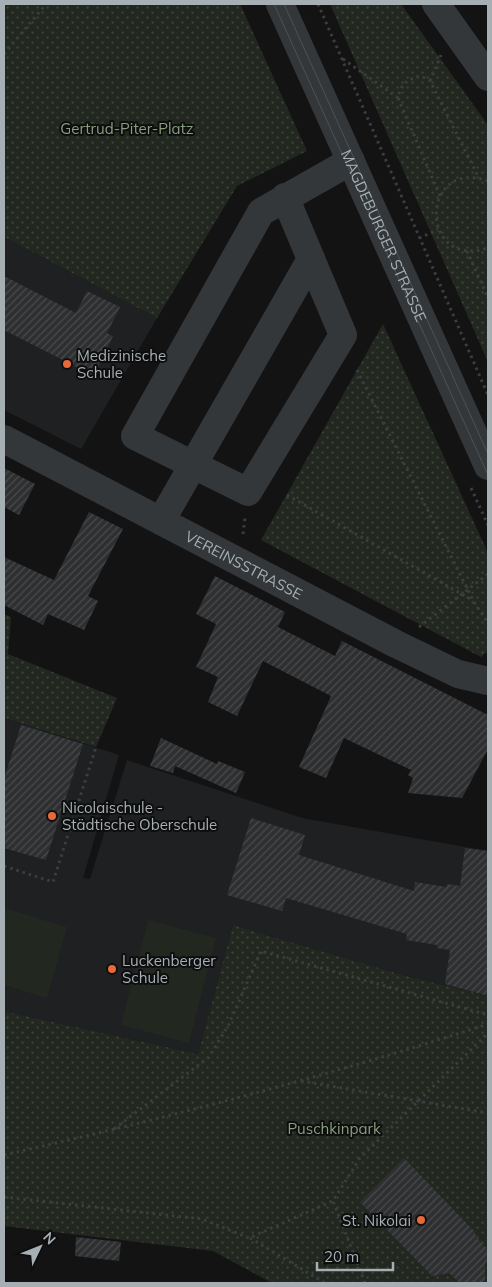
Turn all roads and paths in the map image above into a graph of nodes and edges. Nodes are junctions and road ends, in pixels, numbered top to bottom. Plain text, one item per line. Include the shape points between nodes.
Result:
1 (46, 4) edge
2 (280, 4) edge
3 (318, 4) edge
4 (436, 4) edge
5 (4, 54) edge
6 (342, 59) junction
7 (488, 77) edge
8 (398, 98) junction
9 (351, 161) junction
10 (479, 178) junction
11 (488, 181) edge
12 (440, 196) junction
13 (285, 197) junction
14 (438, 230) junction
15 (419, 238) junction
16 (488, 248) edge
17 (467, 251) junction
18 (311, 259) junction
19 (488, 298) edge
20 (357, 370) dead end
21 (488, 393) edge
22 (4, 439) edge
23 (191, 465) junction
24 (488, 466) edge
25 (248, 492) junction
26 (287, 495) dead end
27 (160, 521) junction
28 (239, 562) junction
29 (488, 574) edge
30 (468, 589) junction
31 (461, 595) junction
32 (474, 602) junction
33 (488, 623) edge
34 (396, 644) junction
35 (488, 681) edge
36 (96, 747) dead end
37 (4, 866) edge
38 (488, 1015) edge
39 (488, 1024) edge
40 (488, 1033) edge
41 (298, 1081) junction
42 (417, 1101) junction
43 (488, 1113) edge
44 (111, 1131) junction
45 (4, 1155) edge
46 (4, 1197) edge
47 (333, 1201) junction
48 (249, 1238) junction
49 (325, 1283) edge
50 (365, 1283) edge

1 - 5 path
2 - 9 street, MAGDEBURGER STRASSE
3 - 6 path
4 - 7 street
6 - 8 path
6 - 15 path
8 - 10 path via 401,86 409,79 421,76 430,81
8 - 12 path
9 - 13 street
9 - 24 street, MAGDEBURGER STRASSE
10 - 11 path
10 - 12 path via 457,180
12 - 14 path via 436,207
13 - 18 street
13 - 23 street via 261,212 135,436
14 - 15 path
14 - 17 path via 450,243
15 - 21 path
16 - 17 path
17 - 19 path
18 - 23 street
18 - 25 street via 344,335
20 - 30 path
22 - 27 street, VEREINSSTRASSE
23 - 25 street
23 - 27 street
25 - 28 path
26 - 31 path
27 - 28 street, VEREINSSTRASSE
28 - 34 street, VEREINSSTRASSE
29 - 30 path
30 - 31 path
30 - 32 path
31 - 32 path
31 - 34 path
32 - 33 path
34 - 35 street, VEREINSSTRASSE via 458,674
36 - 37 path via 53,882
38 - 44 path via 261,951 230,1024 209,1057
39 - 41 path
40 - 42 path
41 - 42 path
41 - 44 path
42 - 43 path
42 - 47 path via 360,1158
44 - 45 path
46 - 48 path via 202,1219
47 - 48 path
47 - 50 path
48 - 49 path

